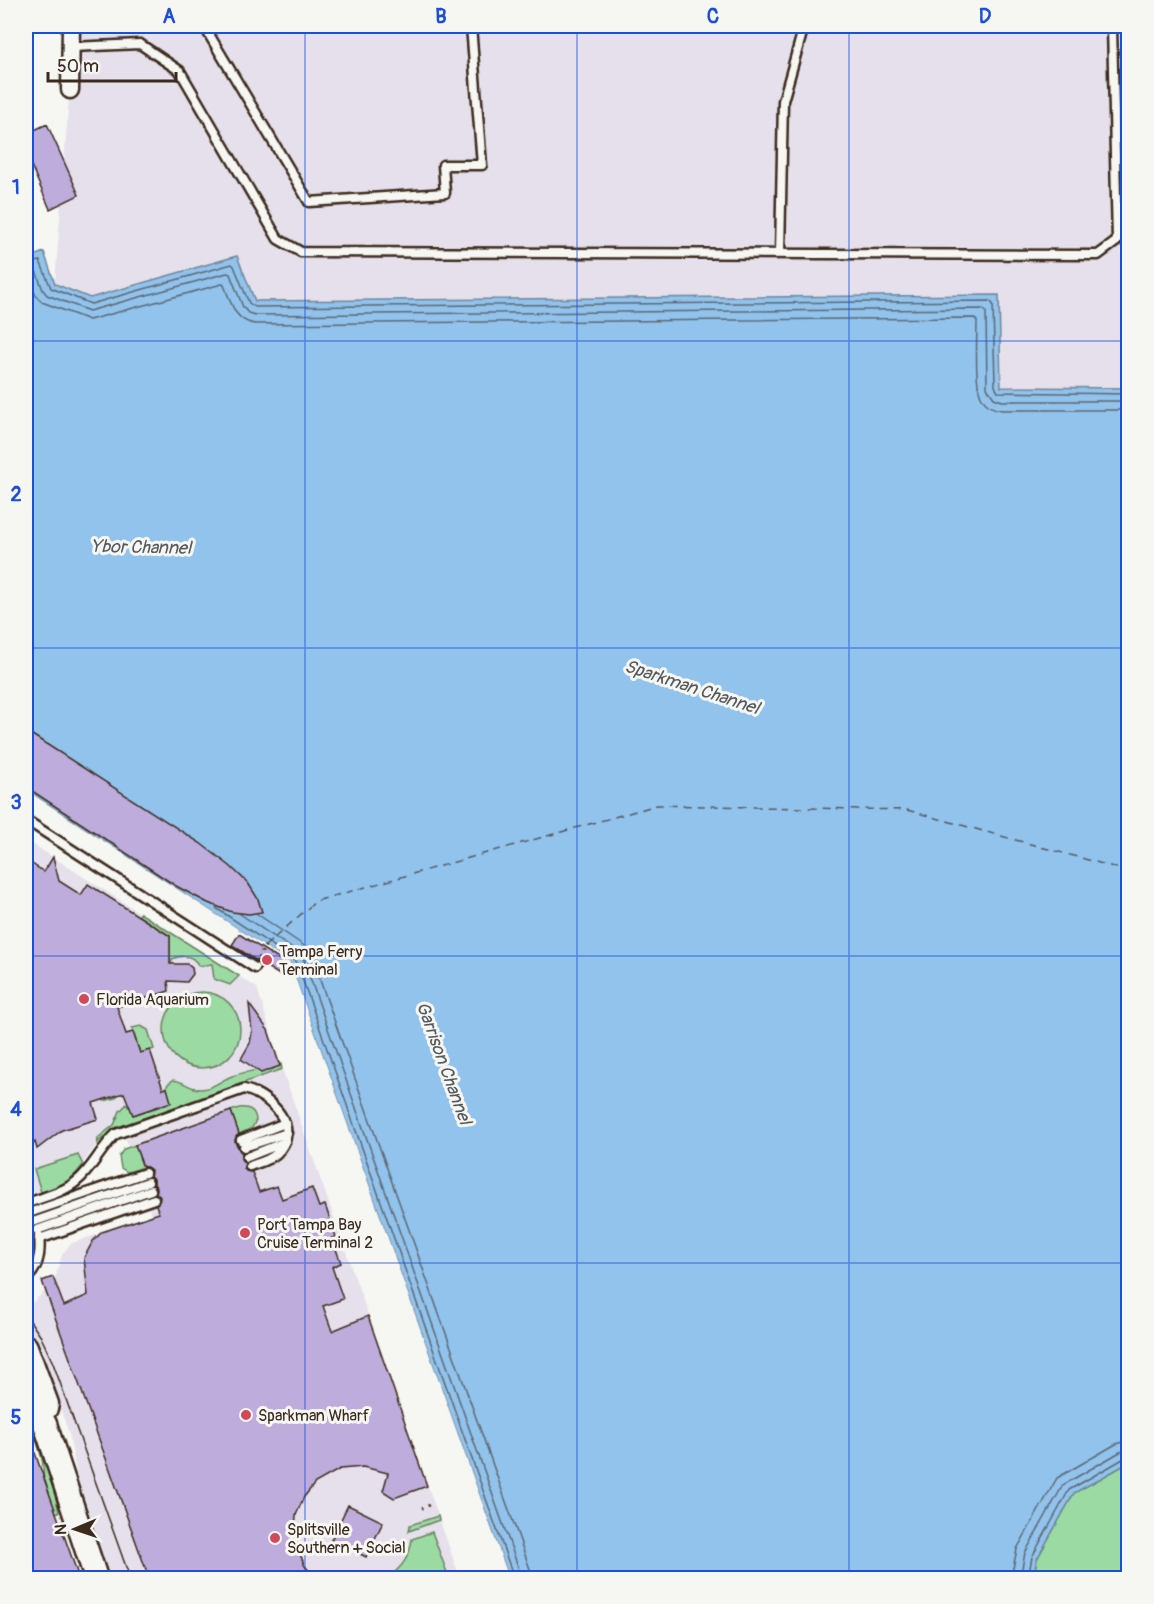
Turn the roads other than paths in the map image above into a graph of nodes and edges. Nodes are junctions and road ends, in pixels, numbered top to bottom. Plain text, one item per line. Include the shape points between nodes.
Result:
1 (72, 26) edge
2 (204, 26) edge
3 (471, 26) edge
4 (804, 26) edge
5 (1112, 26) edge
6 (72, 47) junction
7 (70, 90) dead end
8 (780, 254) junction
9 (26, 820) edge
10 (255, 968) dead end
11 (285, 1123) junction
12 (287, 1133) junction
13 (249, 1161) dead end
14 (145, 1173) dead end
15 (26, 1204) edge
16 (26, 1214) edge
17 (35, 1226) junction
18 (39, 1239) junction
19 (26, 1279) edge
20 (26, 1347) edge
21 (26, 1389) edge
22 (45, 1424) junction
23 (96, 1578) edge

1 - 6 street
2 - 3 lane via 309,202 445,193 443,165 482,165
4 - 8 lane via 783,101
5 - 8 lane via 1117,241 1098,255
6 - 7 street
6 - 8 lane via 140,44 180,71 278,239 301,252
9 - 10 lane
11 - 12 lane
11 - 12 lane via 242,1144
11 - 15 lane via 275,1105 254,1091 238,1090 116,1134 79,1180
12 - 13 lane via 275,1156
14 - 16 lane
16 - 17 lane
17 - 18 lane
17 - 18 lane via 151,1191
18 - 19 lane via 37,1263
20 - 22 main road via 47,1404
21 - 22 main road
22 - 23 main road

